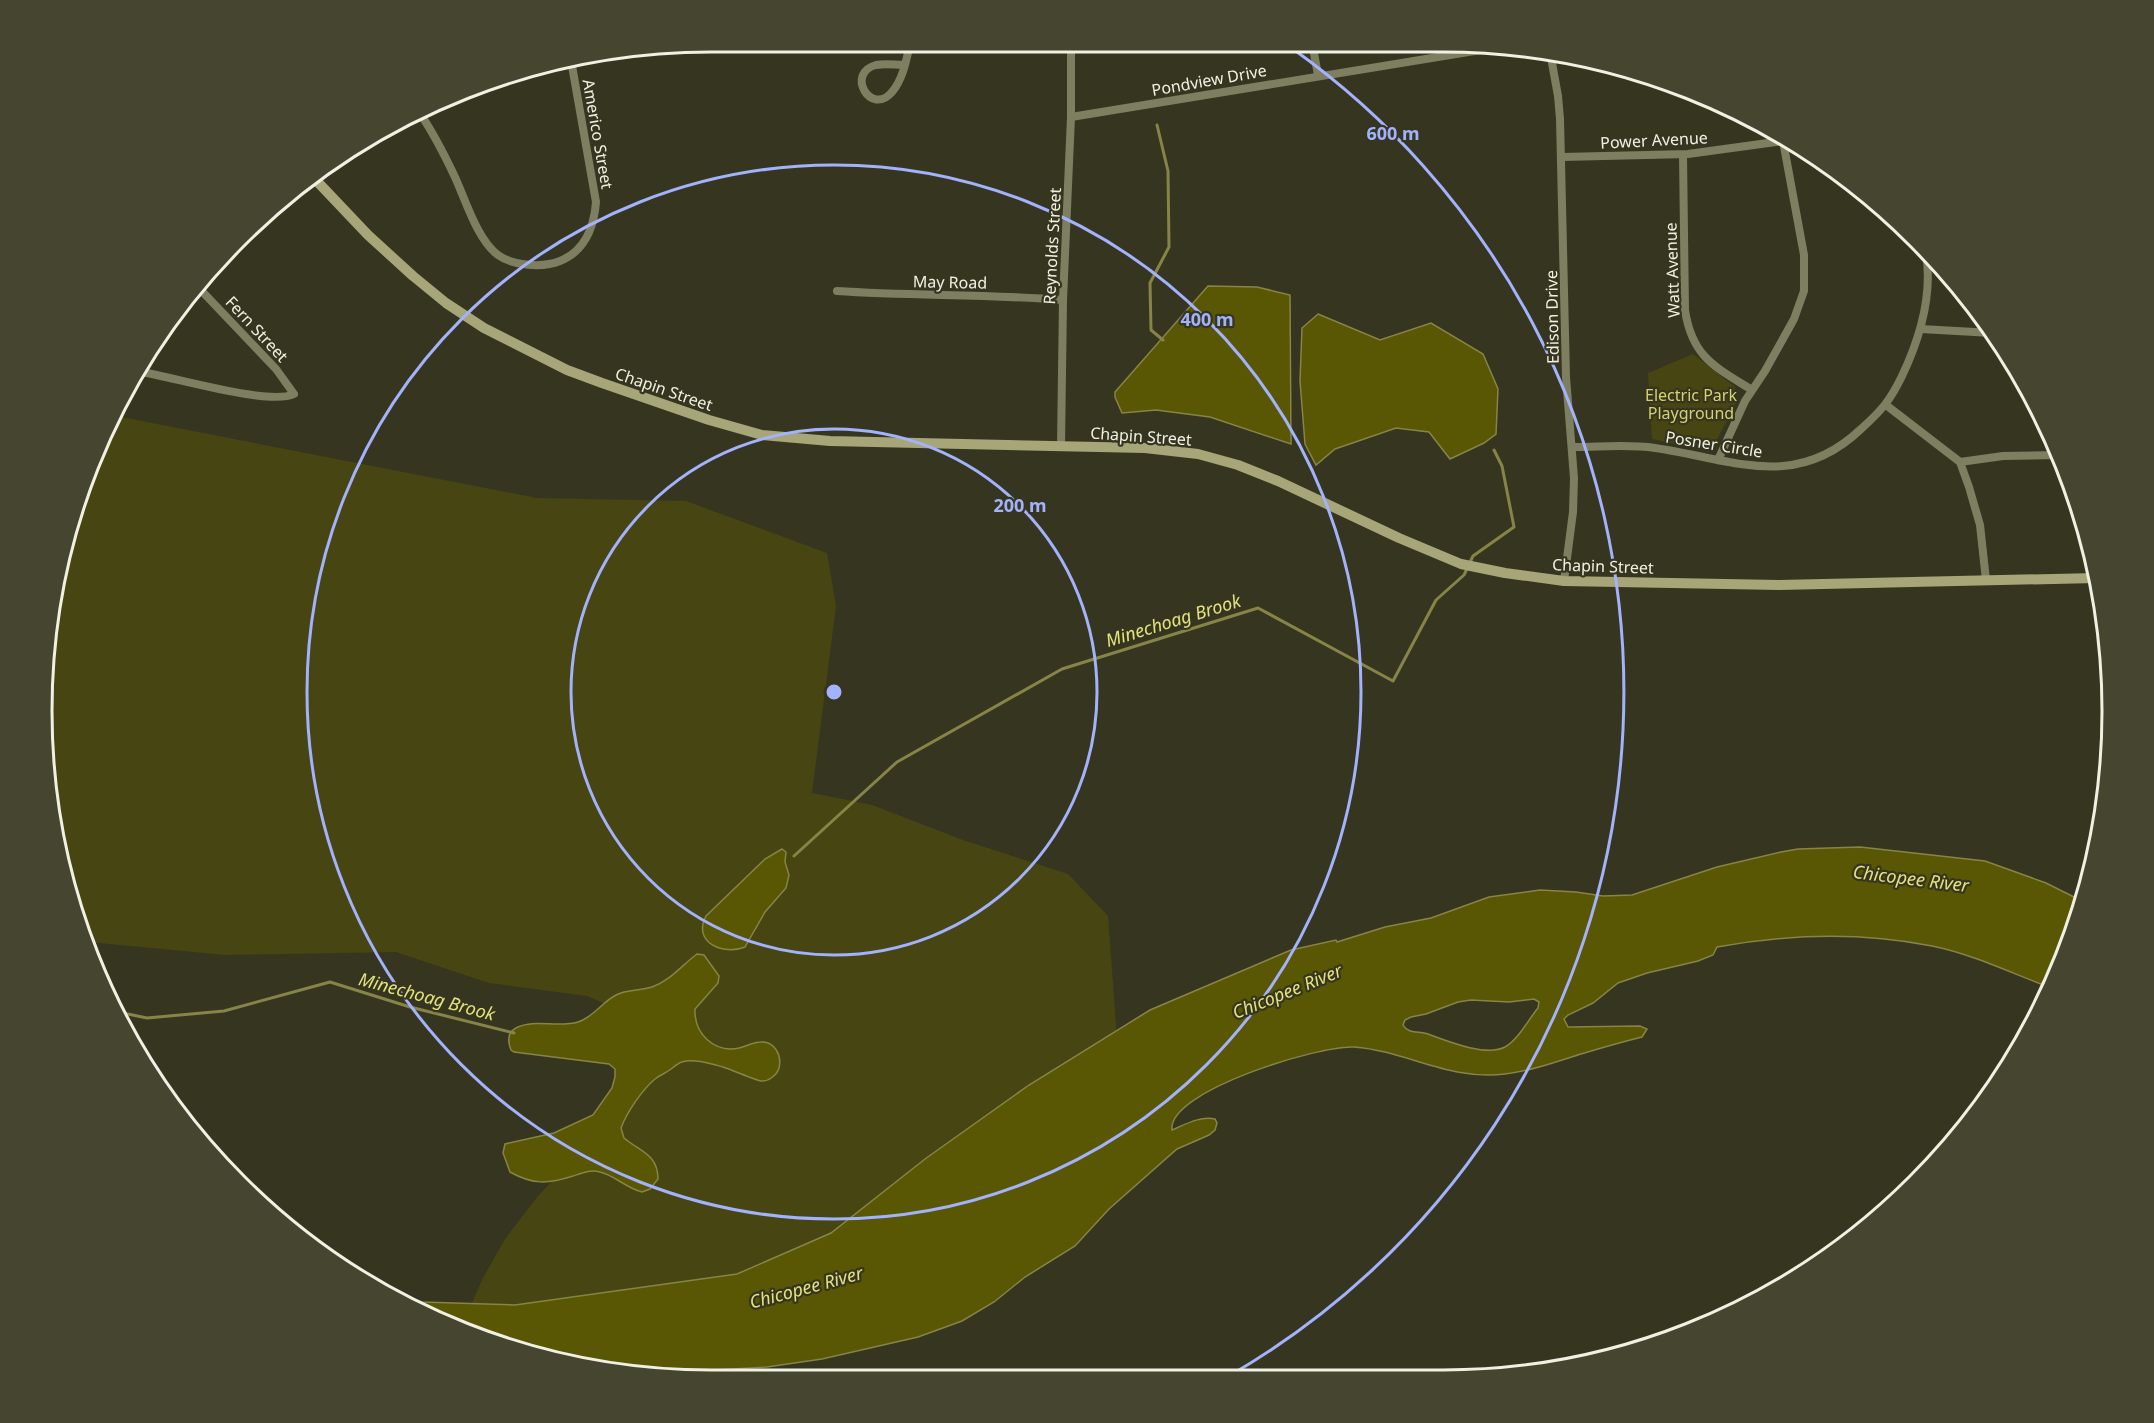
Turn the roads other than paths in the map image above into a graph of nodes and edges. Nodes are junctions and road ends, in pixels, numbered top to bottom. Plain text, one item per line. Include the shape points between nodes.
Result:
1 (908, 52) edge
2 (1071, 52) edge
3 (1314, 52) edge
4 (1461, 53) edge
5 (1552, 62) edge
6 (904, 66) junction
7 (572, 68) edge
8 (1318, 75) junction
9 (1071, 117) junction
10 (423, 119) edge
11 (1774, 142) edge
12 (1784, 149) edge
13 (1683, 155) junction
14 (1562, 157) junction
15 (319, 183) edge
16 (1926, 265) edge
17 (837, 291) dead end
18 (203, 293) edge
19 (1063, 300) junction
20 (1921, 329) junction
21 (1981, 332) edge
22 (146, 373) edge
23 (1752, 390) junction
24 (1886, 405) junction
25 (1061, 446) junction
26 (1573, 447) junction
27 (2049, 455) edge
28 (1718, 460) junction
29 (1960, 462) junction
30 (2088, 578) edge
31 (1986, 580) junction
32 (1564, 581) junction

1 - 6 street
2 - 9 street, Reynolds Street
3 - 8 street
4 - 8 street, Pondview Drive
5 - 14 street, Edison Drive
6 - 6 street via 882,64 867,69 861,83 863,91 869,97 884,98 891,94
7 - 10 street, Americo Street via 596,202 595,216 585,242 558,262 519,263 497,255 473,218
8 - 9 street, Pondview Drive
9 - 19 street, Reynolds Street
11 - 13 street, Power Avenue
12 - 23 street via 1800,232 1804,291 1794,319
13 - 14 street, Power Avenue
13 - 23 street, Watt Avenue via 1687,325 1692,340 1708,361
14 - 26 street, Edison Drive via 1566,377
15 - 25 main road, Chapin Street via 368,235 446,303 484,327 602,383 762,435 830,441
16 - 20 street, Posner Circle
17 - 19 street, May Road
18 - 22 street, Fern Street via 276,369 294,394 259,397
19 - 25 street, Reynolds Street
20 - 21 street
20 - 24 street, Posner Circle
23 - 28 street
24 - 28 street, Posner Circle via 1845,443 1817,459 1773,467
24 - 29 street
25 - 32 main road, Chapin Street via 1145,448 1217,459 1278,481 1461,564
26 - 28 street, Posner Circle via 1638,446
26 - 32 street, Edison Drive via 1573,512
27 - 29 street
29 - 31 street via 1980,525
30 - 31 main road, Chapin Street
31 - 32 main road, Chapin Street via 1779,585

